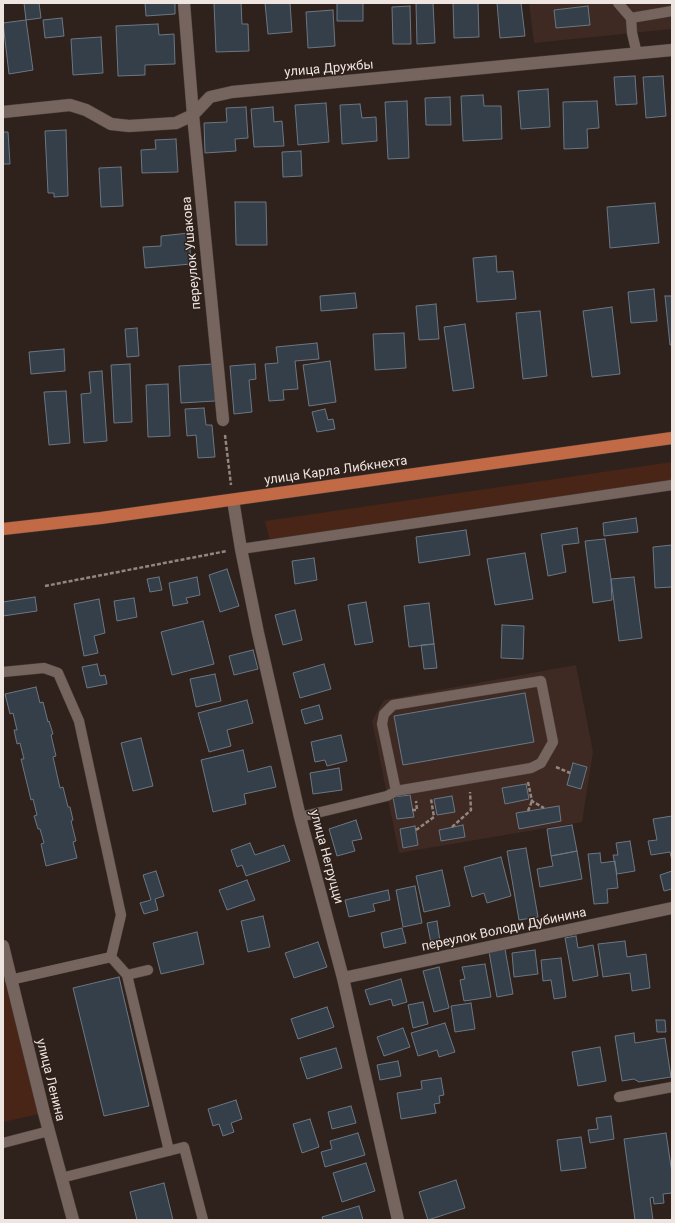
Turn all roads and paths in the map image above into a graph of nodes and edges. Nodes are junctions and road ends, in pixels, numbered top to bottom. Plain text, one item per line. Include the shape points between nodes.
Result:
1 (184, 3) edge
2 (618, 3) edge
3 (672, 12) edge
4 (631, 18) junction
5 (672, 50) edge
6 (637, 54) junction
7 (3, 112) edge
8 (193, 115) junction
9 (223, 420) joint
10 (672, 438) edge
11 (672, 485) edge
12 (233, 500) junction
13 (3, 529) edge
14 (241, 549) junction
15 (45, 586) dead end
16 (3, 672) edge
17 (469, 778) junction
18 (521, 781) dead end
19 (428, 786) junction
20 (396, 791) junction
21 (532, 801) junction
22 (544, 808) dead end
23 (528, 811) dead end
24 (300, 818) junction
25 (452, 827) dead end
26 (416, 830) dead end
27 (672, 908) edge
28 (3, 946) edge
29 (111, 957) junction
30 (148, 970) dead end
31 (127, 975) junction
32 (343, 978) junction
33 (10, 980) junction
34 (672, 1087) edge
35 (619, 1097) dead end
36 (49, 1131) junction
37 (3, 1143) edge
38 (169, 1150) junction
39 (61, 1178) junction
40 (73, 1220) edge
41 (203, 1220) edge
42 (398, 1220) edge

1 - 8 street, переулок Ушакова
2 - 4 lane
3 - 4 lane
4 - 6 lane
5 - 6 street, улица Дружбы
6 - 8 street, улица Дружбы via 232,92 210,97
7 - 8 street, улица Дружбы via 70,105 86,110 111,124 129,126 176,123
8 - 9 street, переулок Ушакова
9 - 12 path
10 - 12 main road, улица Карла Либкнехта
11 - 14 lane
12 - 13 main road, улица Карла Либкнехта
12 - 14 street, улица Негруцци
14 - 15 path
14 - 24 street, улица Негруцци
16 - 29 lane via 44,668 58,673 79,721 121,915
17 - 19 lane
17 - 20 lane via 531,768 541,763 553,742 541,681 393,705 384,714 382,724
17 - 25 path via 471,810
18 - 21 path via 528,780
19 - 20 lane
19 - 26 path via 434,817
20 - 24 lane via 387,796
21 - 22 path
21 - 23 path
24 - 32 street, улица Негруцци
27 - 32 street, переулок Володи Дубинина
28 - 33 street, улица Ленина
29 - 31 lane
29 - 33 lane
30 - 31 lane
31 - 38 lane
32 - 42 street, улица Негруцци
33 - 36 street, улица Ленина
34 - 35 lane
36 - 37 lane
36 - 39 street, улица Ленина
38 - 39 lane
38 - 41 lane via 184,1147
39 - 40 street, улица Ленина

